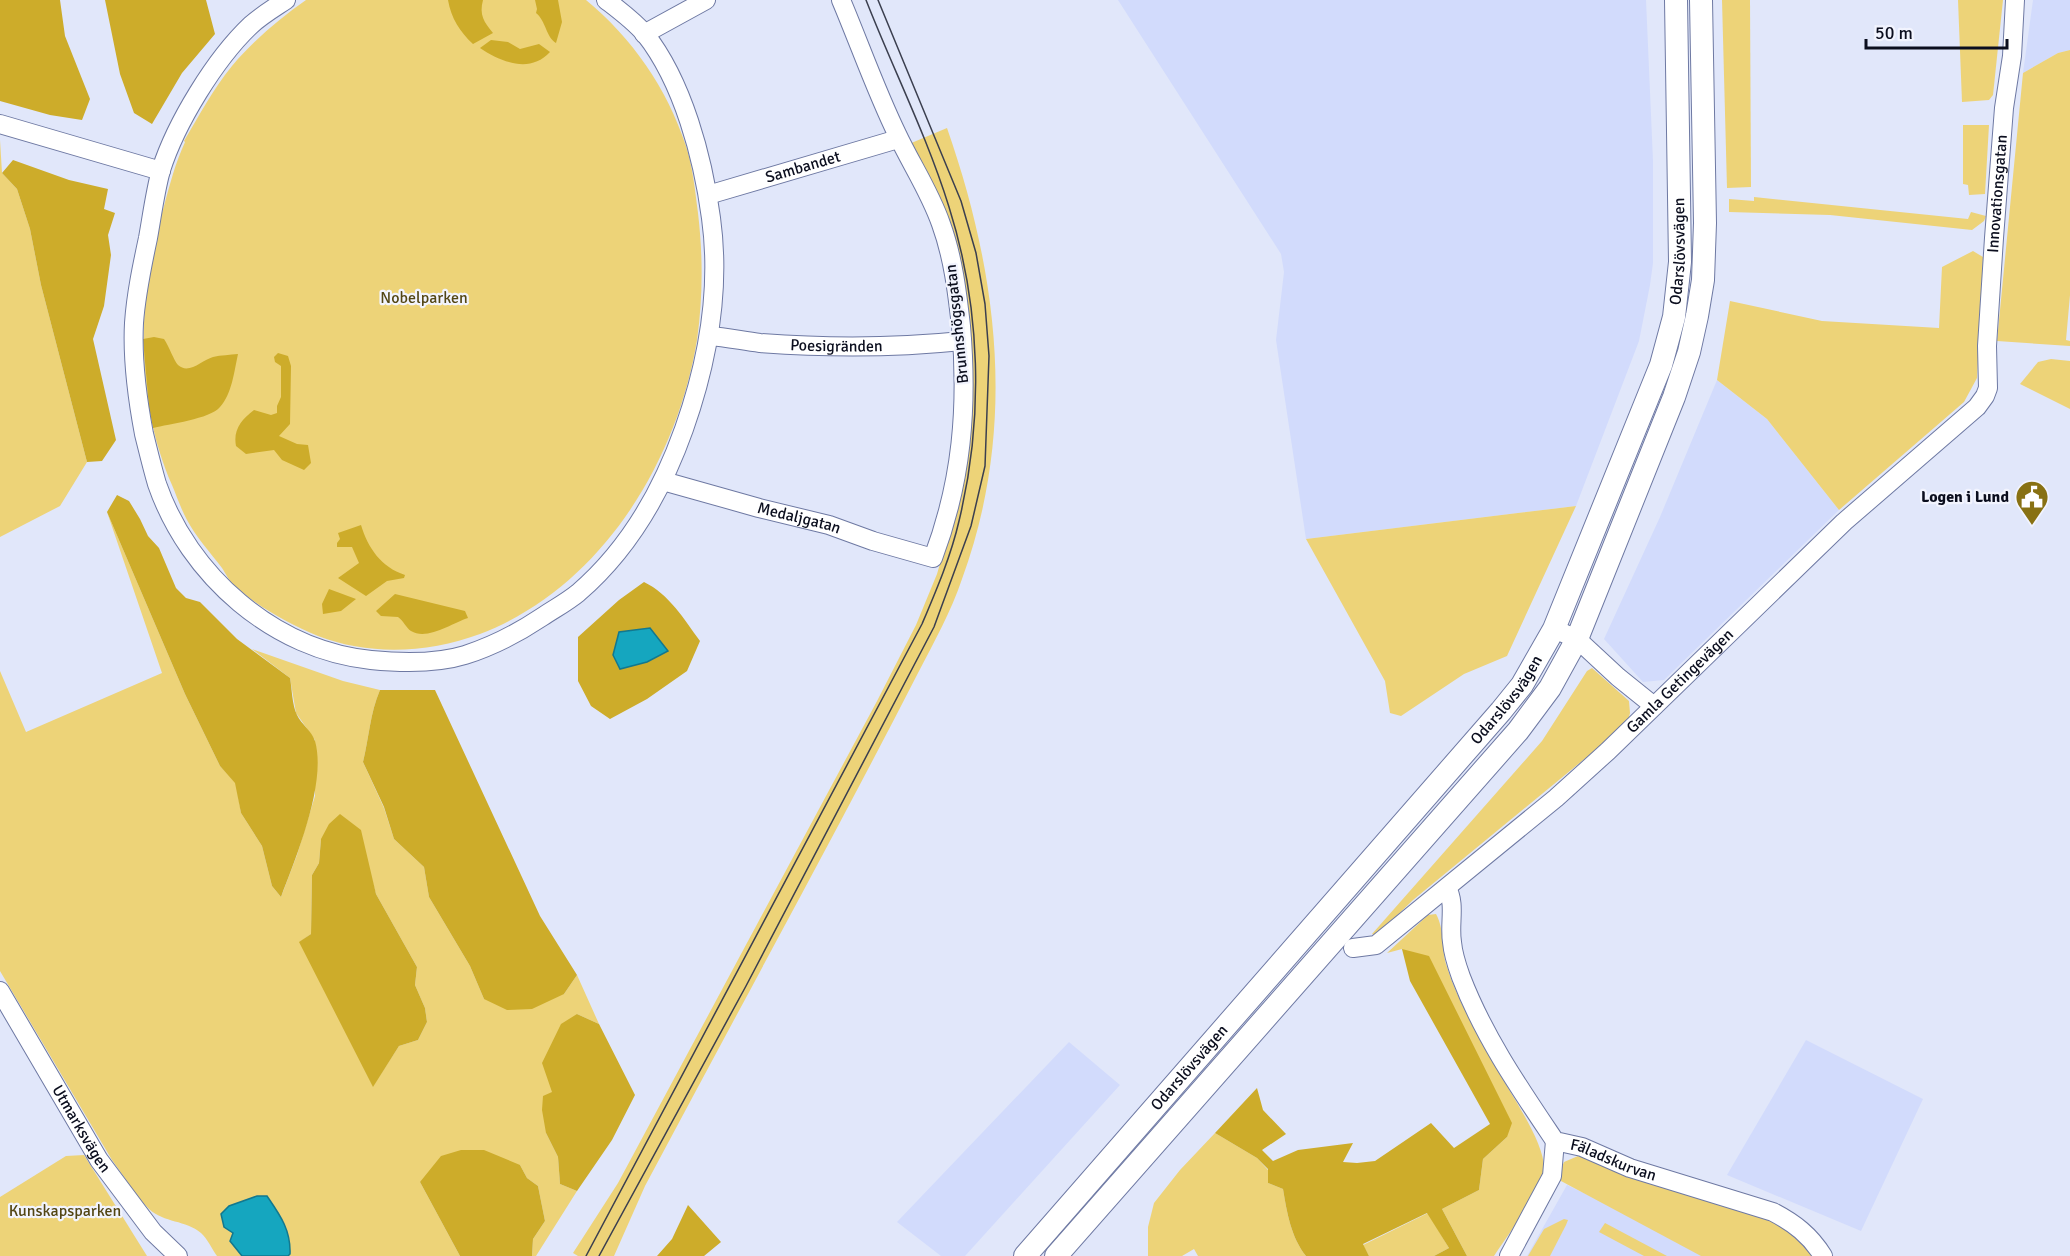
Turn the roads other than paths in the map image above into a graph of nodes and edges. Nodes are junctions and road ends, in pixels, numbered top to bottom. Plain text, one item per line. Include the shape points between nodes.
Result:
1 (286, 0) edge
2 (606, 0) edge
3 (706, 0) edge
4 (841, 0) edge
5 (1676, 0) edge
6 (1701, 0) edge
7 (2015, 0) edge
8 (645, 34) junction
9 (0, 124) edge
10 (898, 139) junction
11 (161, 171) junction
12 (708, 195) junction
13 (709, 336) junction
14 (962, 341) junction
15 (1988, 388) joint
16 (663, 481) junction
17 (933, 558) joint
18 (1554, 629) junction
19 (1577, 639) junction
20 (1654, 706) junction
21 (1447, 888) junction
22 (1353, 948) dead end
23 (0, 991) edge
24 (1556, 1141) junction
25 (178, 1256) edge
26 (1025, 1256) edge
27 (1056, 1256) edge
28 (1509, 1256) edge
29 (1823, 1256) edge

1 - 11 street via 252,25 230,50 181,123
2 - 8 street
3 - 8 street
4 - 10 street, Brunnshögsgatan
5 - 18 main road, Odarslövsvägen via 1680,262 1674,317 1661,365
6 - 19 main road, Odarslövsvägen via 1705,223 1697,316 1674,397
7 - 15 street, Innovationsgatan via 1994,238
8 - 12 street via 684,105
9 - 11 street
10 - 12 street, Sambandet
10 - 14 street, Brunnshögsgatan via 941,223 958,297
11 - 16 street via 136,303 134,335 137,392 151,464 175,524 207,570 239,602 277,630 343,655 391,662 444,659 486,647 513,635 575,596 603,570 642,520
12 - 13 street via 714,241
13 - 14 street, Poesigränden via 836,348
13 - 16 street via 694,401
14 - 17 street, Brunnshögsgatan via 964,412 957,474 948,518
15 - 20 street, Gamla Getingevägen via 1977,407 1844,522
16 - 17 street, Medaljgatan via 829,525
18 - 19 street
18 - 26 main road, Odarslövsvägen via 1502,711
19 - 20 street
19 - 27 main road, Odarslövsvägen via 1554,681 1518,731
20 - 21 street, Gamla Getingevägen via 1556,798
21 - 22 street, Gamla Getingevägen via 1377,952
21 - 24 street, Fäladskurvan via 1452,896 1451,941 1461,977 1508,1070
23 - 25 street, Utmarksvägen via 104,1166 153,1232
24 - 28 street via 1552,1176
24 - 29 street, Fäladskurvan via 1773,1212 1806,1234

